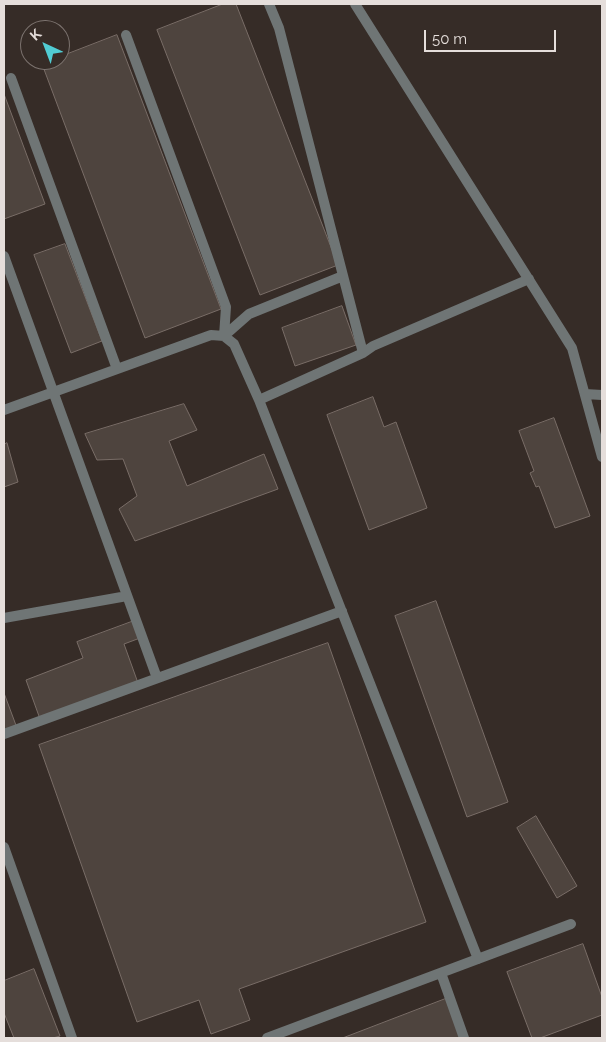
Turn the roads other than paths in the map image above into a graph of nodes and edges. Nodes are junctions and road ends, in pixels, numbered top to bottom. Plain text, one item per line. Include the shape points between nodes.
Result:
1 (269, 4) edge
2 (355, 4) edge
3 (126, 35) dead end
4 (10, 78) dead end
5 (4, 256) edge
6 (344, 276) junction
7 (529, 279) junction
8 (224, 336) junction
9 (363, 353) junction
10 (117, 369) junction
11 (54, 392) junction
12 (585, 394) junction
13 (602, 395) edge
14 (260, 400) junction
15 (4, 410) edge
16 (602, 458) edge
17 (127, 596) junction
18 (342, 611) junction
19 (4, 618) edge
20 (157, 678) junction
21 (4, 734) edge
22 (4, 847) edge
23 (570, 924) dead end
24 (478, 959) junction
25 (441, 973) junction
26 (72, 1038) edge
27 (267, 1038) edge
28 (464, 1038) edge

1 - 6 lane via 279,28
2 - 7 lane
3 - 8 lane via 226,307
4 - 10 lane
5 - 11 lane
6 - 8 lane via 248,314
6 - 9 lane
7 - 9 lane
7 - 12 lane via 572,348
8 - 10 lane via 211,334
8 - 14 lane via 234,344
9 - 14 lane
10 - 11 lane
11 - 15 lane
11 - 17 lane
12 - 13 lane
12 - 16 lane
14 - 18 lane
17 - 19 lane
17 - 20 lane
18 - 20 lane
18 - 24 lane
20 - 21 lane
22 - 26 lane
23 - 24 lane
24 - 25 lane
25 - 27 lane
25 - 28 lane

